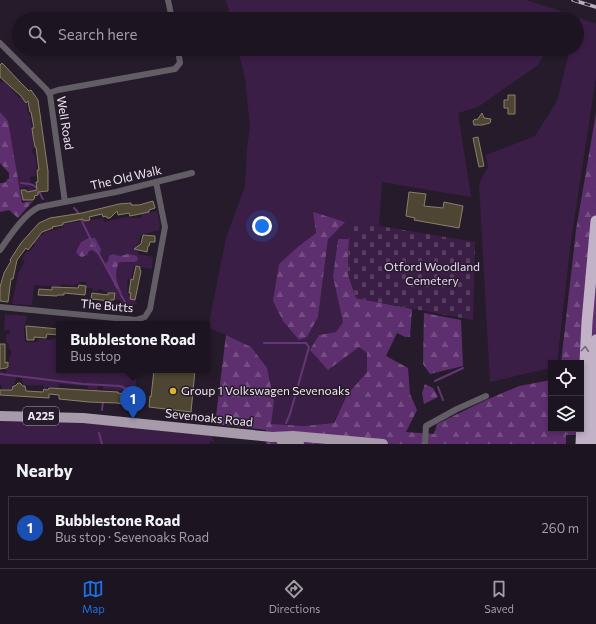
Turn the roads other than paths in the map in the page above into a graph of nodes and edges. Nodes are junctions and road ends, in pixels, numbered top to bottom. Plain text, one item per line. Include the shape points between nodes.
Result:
1 (168, 0) edge
2 (171, 12) edge
3 (0, 43) edge
4 (12, 55) edge
5 (13, 56) edge
6 (179, 56) edge
7 (49, 93) junction
8 (192, 173) dead end
9 (156, 182) junction
10 (65, 202) junction
11 (596, 221) edge
12 (0, 250) edge
13 (0, 307) edge
14 (596, 340) edge
15 (486, 396) dead end
16 (0, 416) edge
17 (272, 437) junction
18 (299, 444) edge
19 (383, 444) edge
20 (425, 444) edge
21 (581, 444) edge
22 (591, 444) edge

1 - 2 street
3 - 4 street, Well Road
5 - 7 street, Well Road
6 - 7 street via 179,65 170,71
7 - 10 street, Well Road
8 - 9 street, The Old Walk
9 - 10 street, The Old Walk
9 - 13 street, The Butts via 165,227 150,309 145,317 136,320
10 - 12 street, The Old Walk via 35,209
21 -> 11 highway via 587,322
14 - 22 highway
15 - 20 street via 457,408 426,426
16 - 17 main road, Sevenoaks Road / A225 via 83,418
17 - 18 main road, Sevenoaks Road / A225
17 - 19 main road, Sevenoaks Road / A225 via 292,436

